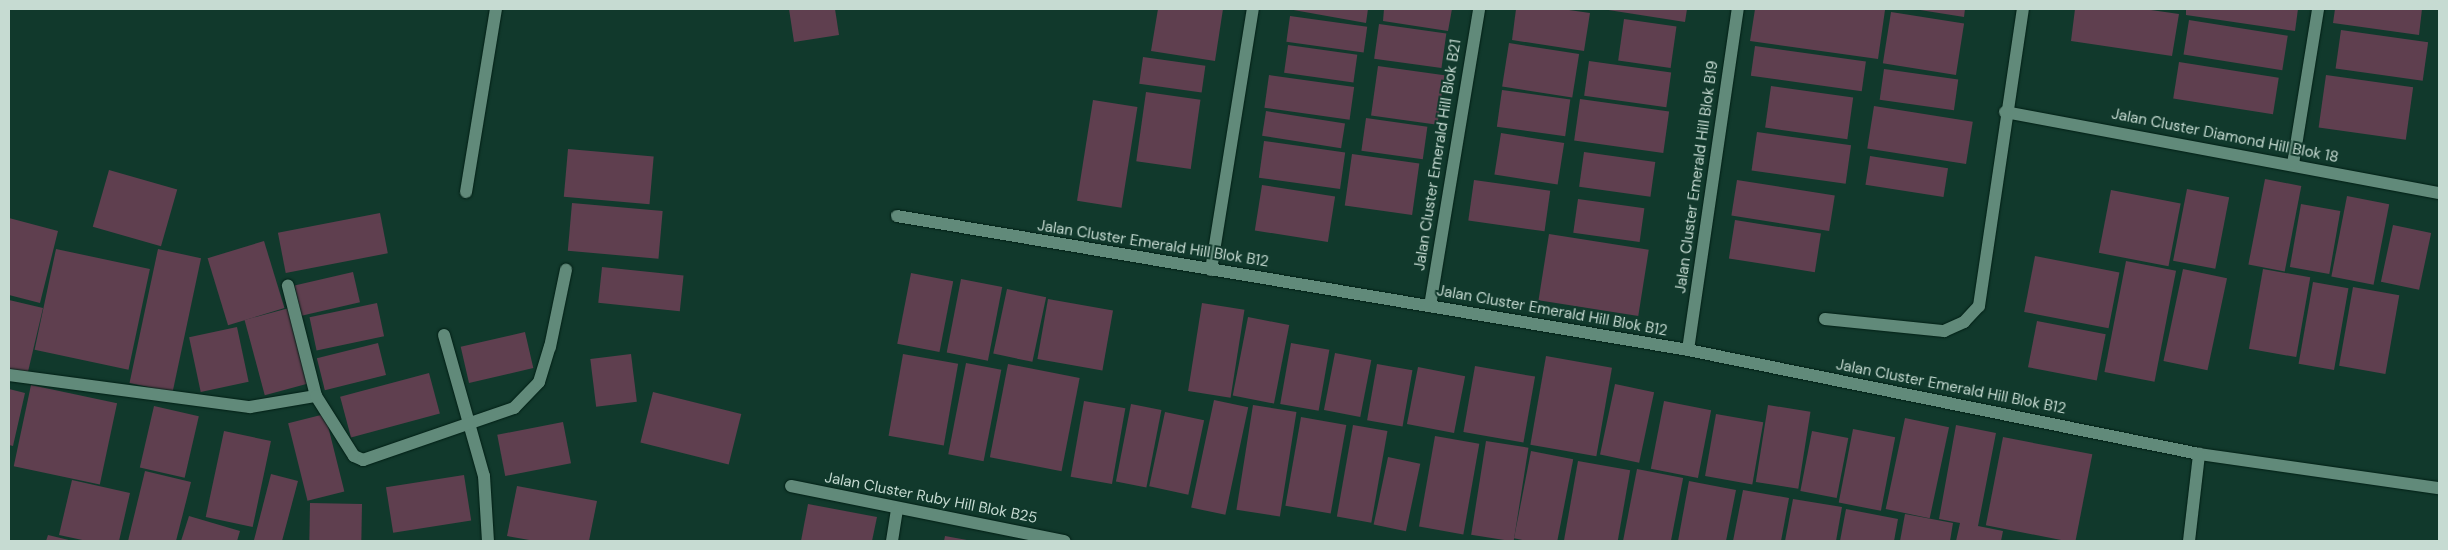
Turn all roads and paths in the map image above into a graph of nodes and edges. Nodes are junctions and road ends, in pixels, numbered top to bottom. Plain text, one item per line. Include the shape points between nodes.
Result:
1 (496, 9) edge
2 (1253, 9) edge
3 (1479, 9) edge
4 (1738, 9) edge
5 (2023, 9) edge
6 (2318, 9) edge
7 (2005, 112) junction
8 (2293, 164) junction
9 (466, 192) dead end
10 (2439, 193) edge
11 (897, 216) dead end
12 (566, 270) dead end
13 (1211, 270) junction
14 (288, 286) dead end
15 (1430, 306) junction
16 (1825, 319) dead end
17 (444, 335) dead end
18 (1688, 350) junction
19 (9, 375) edge
20 (316, 396) junction
21 (470, 426) junction
22 (2199, 454) junction
23 (791, 486) dead end
24 (2439, 488) edge
25 (897, 509) junction
26 (488, 541) edge
27 (892, 541) edge
28 (1065, 541) edge
29 (2189, 541) edge

1 - 9 street
2 - 13 street
3 - 15 street, Jalan Cluster Emerald Hill Blok B21
4 - 18 street, Jalan Cluster Emerald Hill Blok B19
5 - 7 street
6 - 8 street
7 - 8 street, Jalan Cluster Diamond Hill Blok 18
7 - 16 street via 1979,306 1964,322 1944,331
8 - 10 street, Jalan Cluster Diamond Hill Blok 18
11 - 13 street, Jalan Cluster Emerald Hill Blok B12
12 - 21 street via 539,382 514,408
13 - 15 street, Jalan Cluster Emerald Hill Blok B12
14 - 20 street
15 - 18 street, Jalan Cluster Emerald Hill Blok B12
17 - 21 street
18 - 22 street, Jalan Cluster Emerald Hill Blok B12
19 - 20 street via 250,407
20 - 21 street via 354,456 363,460
21 - 26 street via 484,476
22 - 24 street, Jalan Cluster Emerald Hill Blok B12
22 - 29 street
23 - 25 street, Jalan Cluster Ruby Hill Blok B25
25 - 27 street
25 - 28 street, Jalan Cluster Ruby Hill Blok B25

